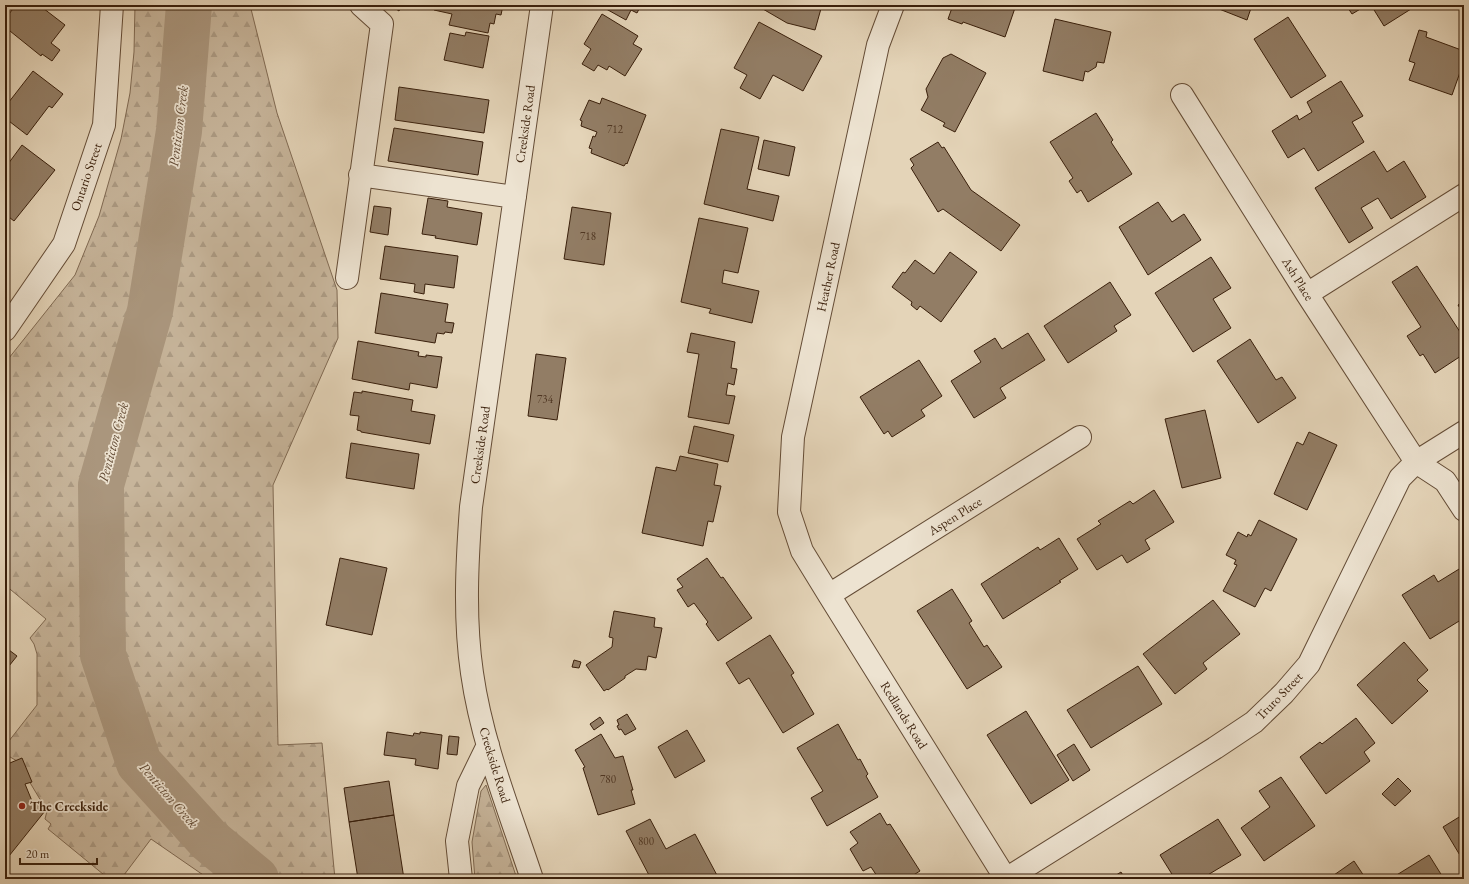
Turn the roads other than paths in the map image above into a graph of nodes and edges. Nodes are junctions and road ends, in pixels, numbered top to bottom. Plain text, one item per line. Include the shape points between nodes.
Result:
1 (112, 5) edge
2 (361, 5) edge
3 (542, 5) edge
4 (893, 5) edge
5 (1182, 95) dead end
6 (360, 175) junction
7 (1464, 195) edge
8 (515, 197) junction
9 (347, 278) dead end
10 (1307, 294) junction
11 (5, 330) edge
12 (1464, 432) edge
13 (1080, 437) dead end
14 (1416, 462) junction
15 (1464, 510) edge
16 (802, 551) joint
17 (829, 595) junction
18 (488, 745) junction
19 (461, 879) edge
20 (532, 879) edge
21 (1006, 879) edge

1 - 11 street, Ontario Street via 104,125 64,244
2 - 6 street via 382,24
3 - 8 street, Creekside Road
4 - 16 street, Heather Road via 878,45 793,437 789,512
5 - 10 street, Ash Place
6 - 8 street
6 - 9 street
7 - 10 street
8 - 18 street, Creekside Road via 471,507 468,560 468,626 472,673
10 - 14 street, Ash Place
12 - 14 street, Truro Street
13 - 17 street, Aspen Place
14 - 15 street via 1445,481
14 - 21 street, Truro Street via 1400,478 1309,664 1284,693 1254,722
16 - 17 street, Redlands Road
17 - 21 street, Redlands Road
18 - 19 street via 468,786 457,841
18 - 20 street, Creekside Road

